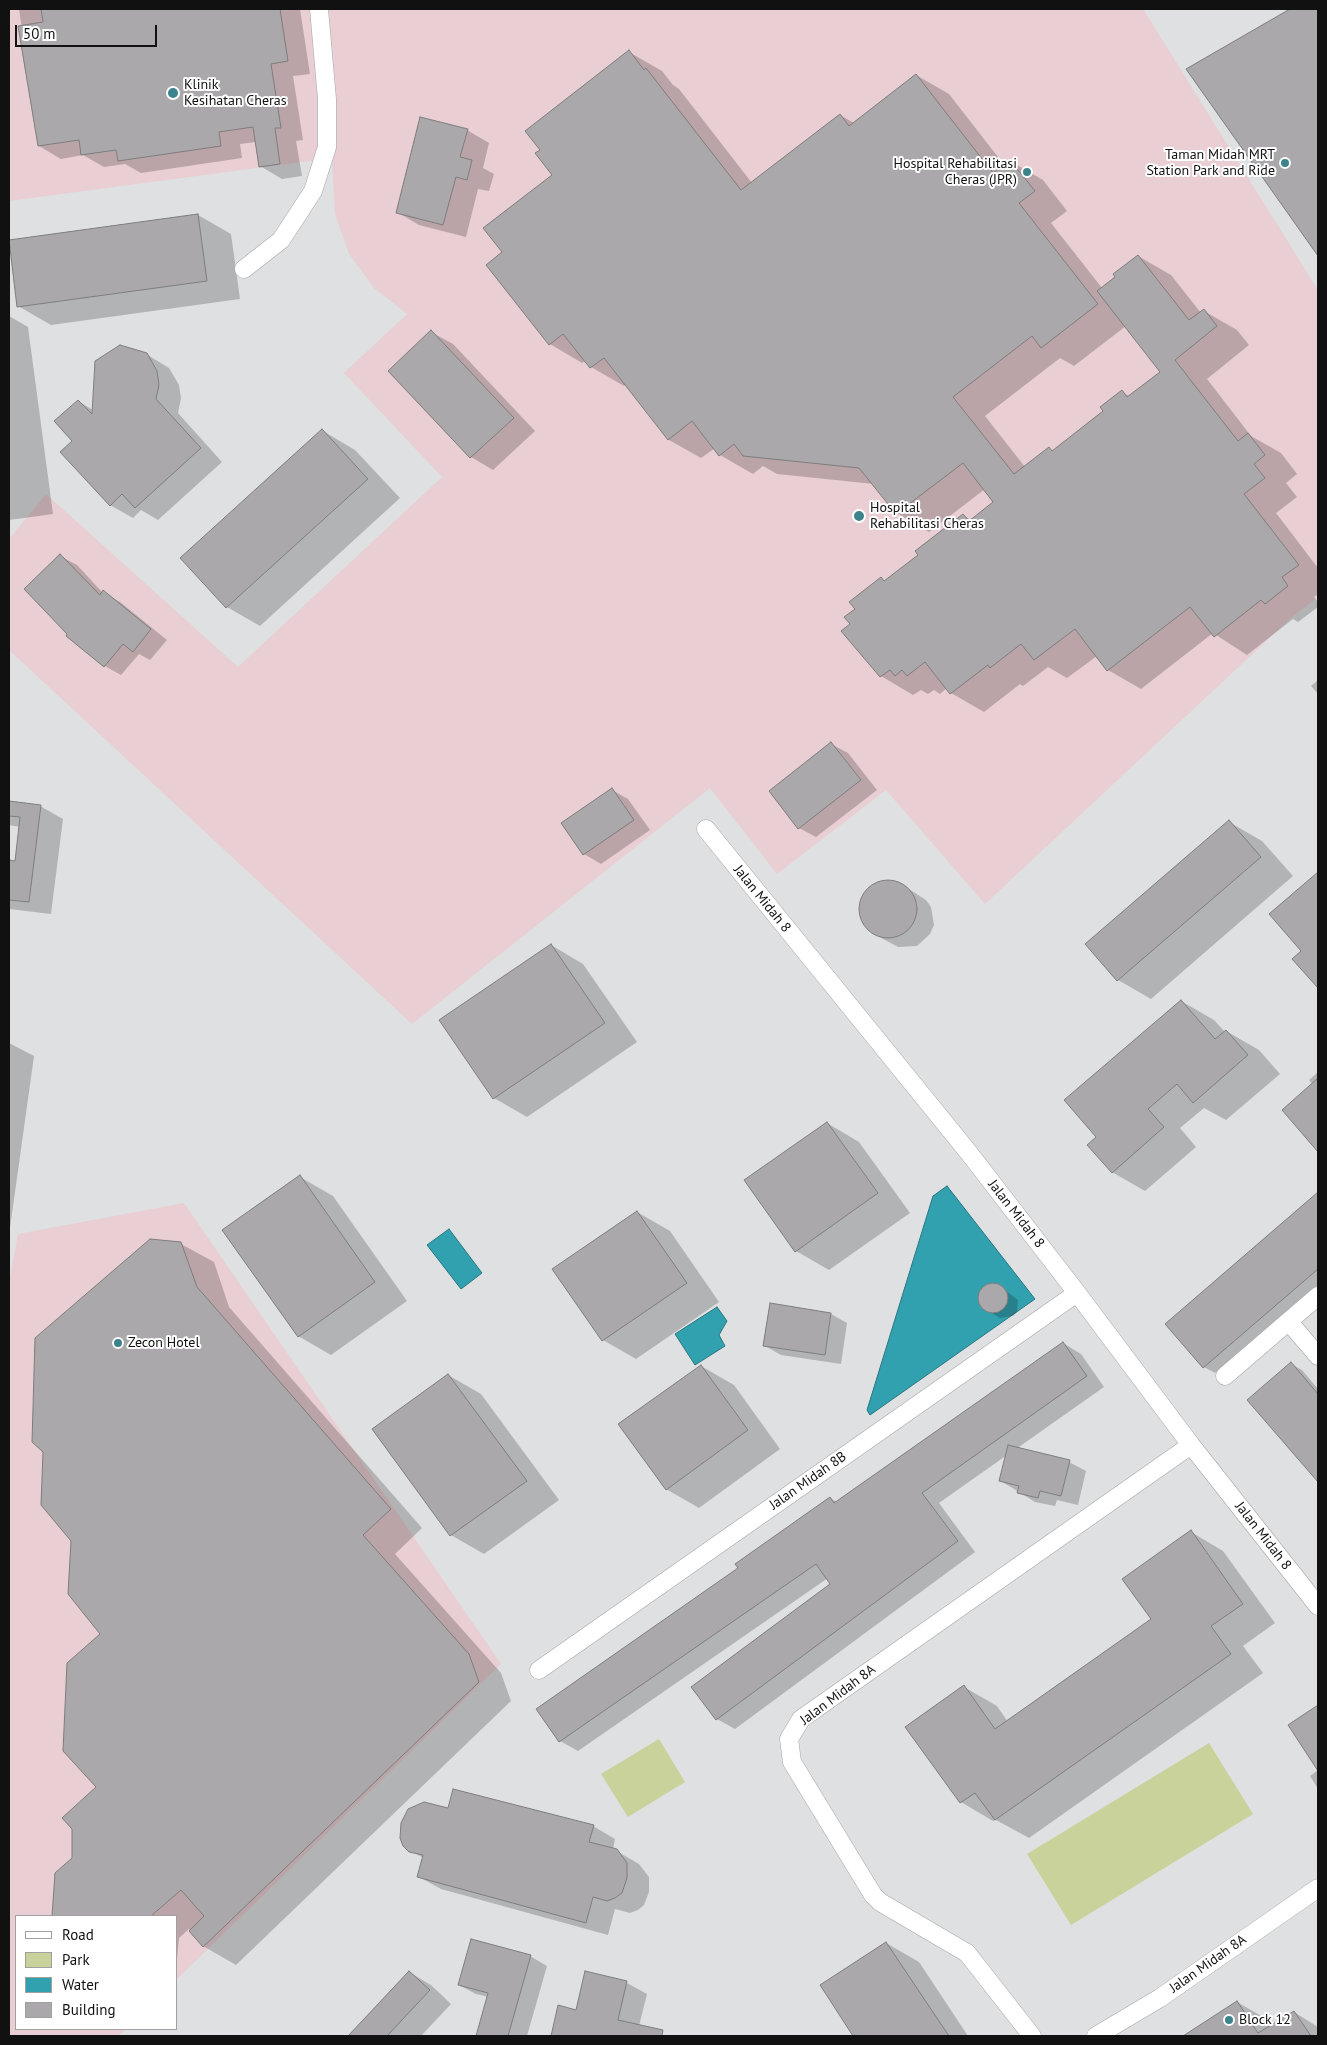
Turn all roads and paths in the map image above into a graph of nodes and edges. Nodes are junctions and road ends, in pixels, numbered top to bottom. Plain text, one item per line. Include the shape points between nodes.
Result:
1 (319, 9) edge
2 (244, 269) dead end
3 (706, 829) dead end
4 (1077, 1293) junction
5 (1318, 1296) edge
6 (1289, 1322) junction
7 (1318, 1356) edge
8 (1225, 1376) dead end
9 (1191, 1445) junction
10 (1318, 1606) edge
11 (539, 1670) dead end
12 (1318, 1888) edge
13 (1032, 2036) edge
14 (1096, 2036) edge

1 - 2 street via 327,99 327,146 313,191 281,240
3 - 4 street, Jalan Midah 8 via 969,1153
4 - 9 street, Jalan Midah 8
4 - 11 street, Jalan Midah 8B
5 - 6 street
6 - 7 street
6 - 8 street
9 - 10 street, Jalan Midah 8
9 - 13 street, Jalan Midah 8A via 801,1719 789,1739 792,1762 873,1895 967,1953
12 - 14 street, Jalan Midah 8A via 1160,1998

